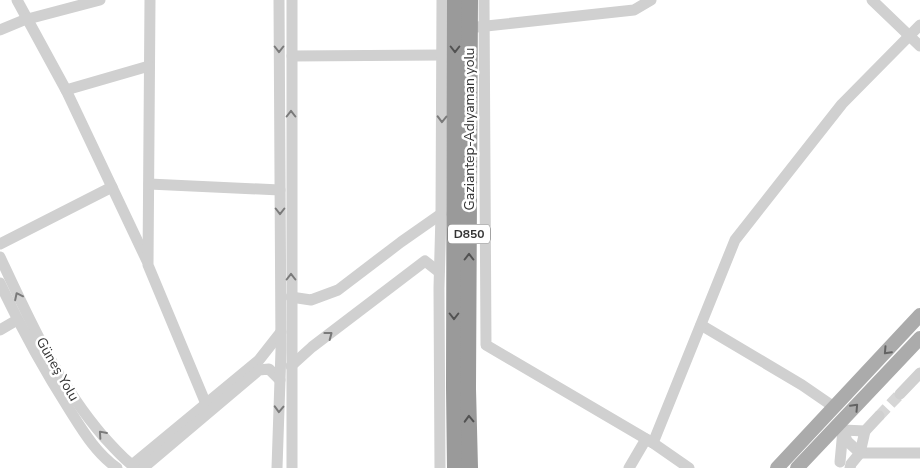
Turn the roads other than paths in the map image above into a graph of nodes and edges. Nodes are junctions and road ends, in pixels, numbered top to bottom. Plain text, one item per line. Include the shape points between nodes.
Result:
1 (18, 0) edge
2 (100, 0) edge
3 (150, 0) edge
4 (279, 0) edge
5 (292, 0) edge
6 (442, 0) edge
7 (455, 0) edge
8 (470, 0) edge
9 (484, 0) edge
10 (651, 0) edge
11 (872, 0) edge
12 (28, 19) junction
13 (920, 25) edge
14 (477, 27) junction
15 (0, 30) edge
16 (909, 36) junction
17 (920, 46) edge
18 (443, 55) junction
19 (292, 56) junction
20 (149, 66) junction
21 (66, 90) junction
22 (149, 184) junction
23 (112, 187) junction
24 (280, 190) junction
25 (441, 214) junction
26 (0, 244) edge
27 (0, 257) edge
28 (148, 265) junction
29 (439, 272) junction
30 (0, 283) edge
31 (291, 297) junction
32 (920, 315) edge
33 (18, 320) junction
34 (701, 325) junction
35 (0, 330) edge
36 (281, 332) junction
37 (920, 338) edge
38 (291, 366) junction
39 (920, 373) edge
40 (280, 380) junction
41 (900, 394) tunnel mouth
42 (206, 404) junction
43 (834, 407) junction
44 (879, 416) tunnel mouth
45 (841, 428) junction
46 (865, 431) junction
47 (649, 441) junction
48 (860, 453) junction
49 (920, 453) edge
50 (845, 465) edge
51 (137, 467) edge
52 (117, 468) edge
53 (277, 468) edge
54 (292, 468) edge
55 (440, 468) edge
56 (455, 468) edge
57 (470, 468) edge
58 (628, 468) edge
59 (689, 468) edge
60 (778, 468) edge
61 (797, 468) edge

1 - 12 street
2 - 12 street
3 - 20 street
4 -> 24 street
5 - 19 street
6 - 18 street
7 -> 56 highway, Gaziantep-Adıyaman yolu / D850
8 - 14 highway, Gaziantep-Adıyaman yolu / D850
9 - 14 street
10 - 14 street via 634,10
11 - 16 street
12 - 15 street
12 - 21 street
13 - 16 street
14 - 47 street via 486,345
57 -> 14 highway, Gaziantep-Adıyaman yolu / D850 via 468,389
16 - 17 street
16 - 34 street via 842,104 736,240
18 - 19 street
18 -> 25 street
31 -> 19 street
20 - 21 street
20 - 22 street
21 - 23 street
22 - 24 street
22 - 28 street
23 - 26 street
23 - 28 street
24 -> 36 street
25 - 29 street
25 - 31 street via 338,290 311,300
51 -> 27 street, Güneş Yolu via 118,453 89,420 63,382
28 - 42 street
38 -> 29 street via 425,261
29 - 55 street
30 - 33 street, Güneş Yolu
31 - 38 street
32 -> 43 main road
33 - 35 street
33 - 52 street, Güneş Yolu via 51,382 90,443
34 - 43 street
34 - 47 street
36 - 40 street
36 - 42 street via 259,360
45 -> 37 main road
38 - 54 street
39 - 41 street
40 - 51 street via 269,370 259,370
40 -> 53 street
42 - 51 street
43 - 60 main road
44 - 46 street
45 - 46 street
45 - 48 street via 847,441
45 - 50 street
45 - 61 main road
46 - 48 street
47 - 58 street
47 - 59 street
48 - 49 street
48 - 50 street

